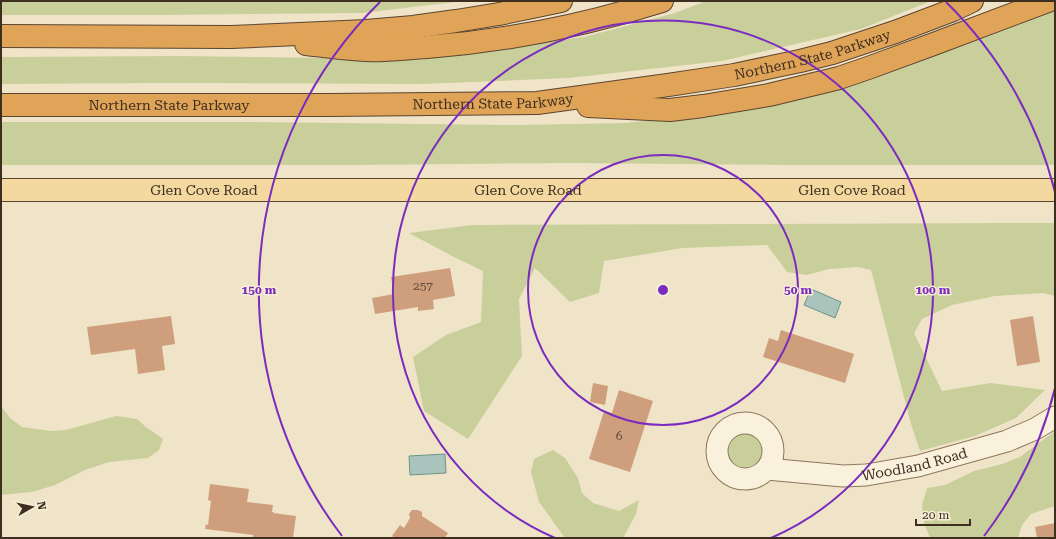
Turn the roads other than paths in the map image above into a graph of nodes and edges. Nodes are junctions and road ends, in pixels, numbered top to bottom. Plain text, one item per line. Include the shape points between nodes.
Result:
1 (561, 1) edge
2 (662, 1) edge
3 (972, 1) edge
4 (1048, 1) edge
5 (1, 36) edge
6 (231, 37) junction
7 (537, 103) junction
8 (1, 105) edge
9 (1, 190) edge
10 (1055, 190) edge
11 (1055, 417) edge
12 (767, 469) dead end

1 - 6 highway via 456,22 413,27
2 - 6 highway via 552,30 443,46 367,50
3 - 7 highway, Northern State Parkway via 895,32 800,61 734,75
4 - 7 highway via 839,78 769,95 670,110
5 - 6 highway
7 - 8 highway, Northern State Parkway
9 - 10 main road, Glen Cove Road
11 - 12 street, Woodland Road via 1007,441 918,466 866,475 843,476

